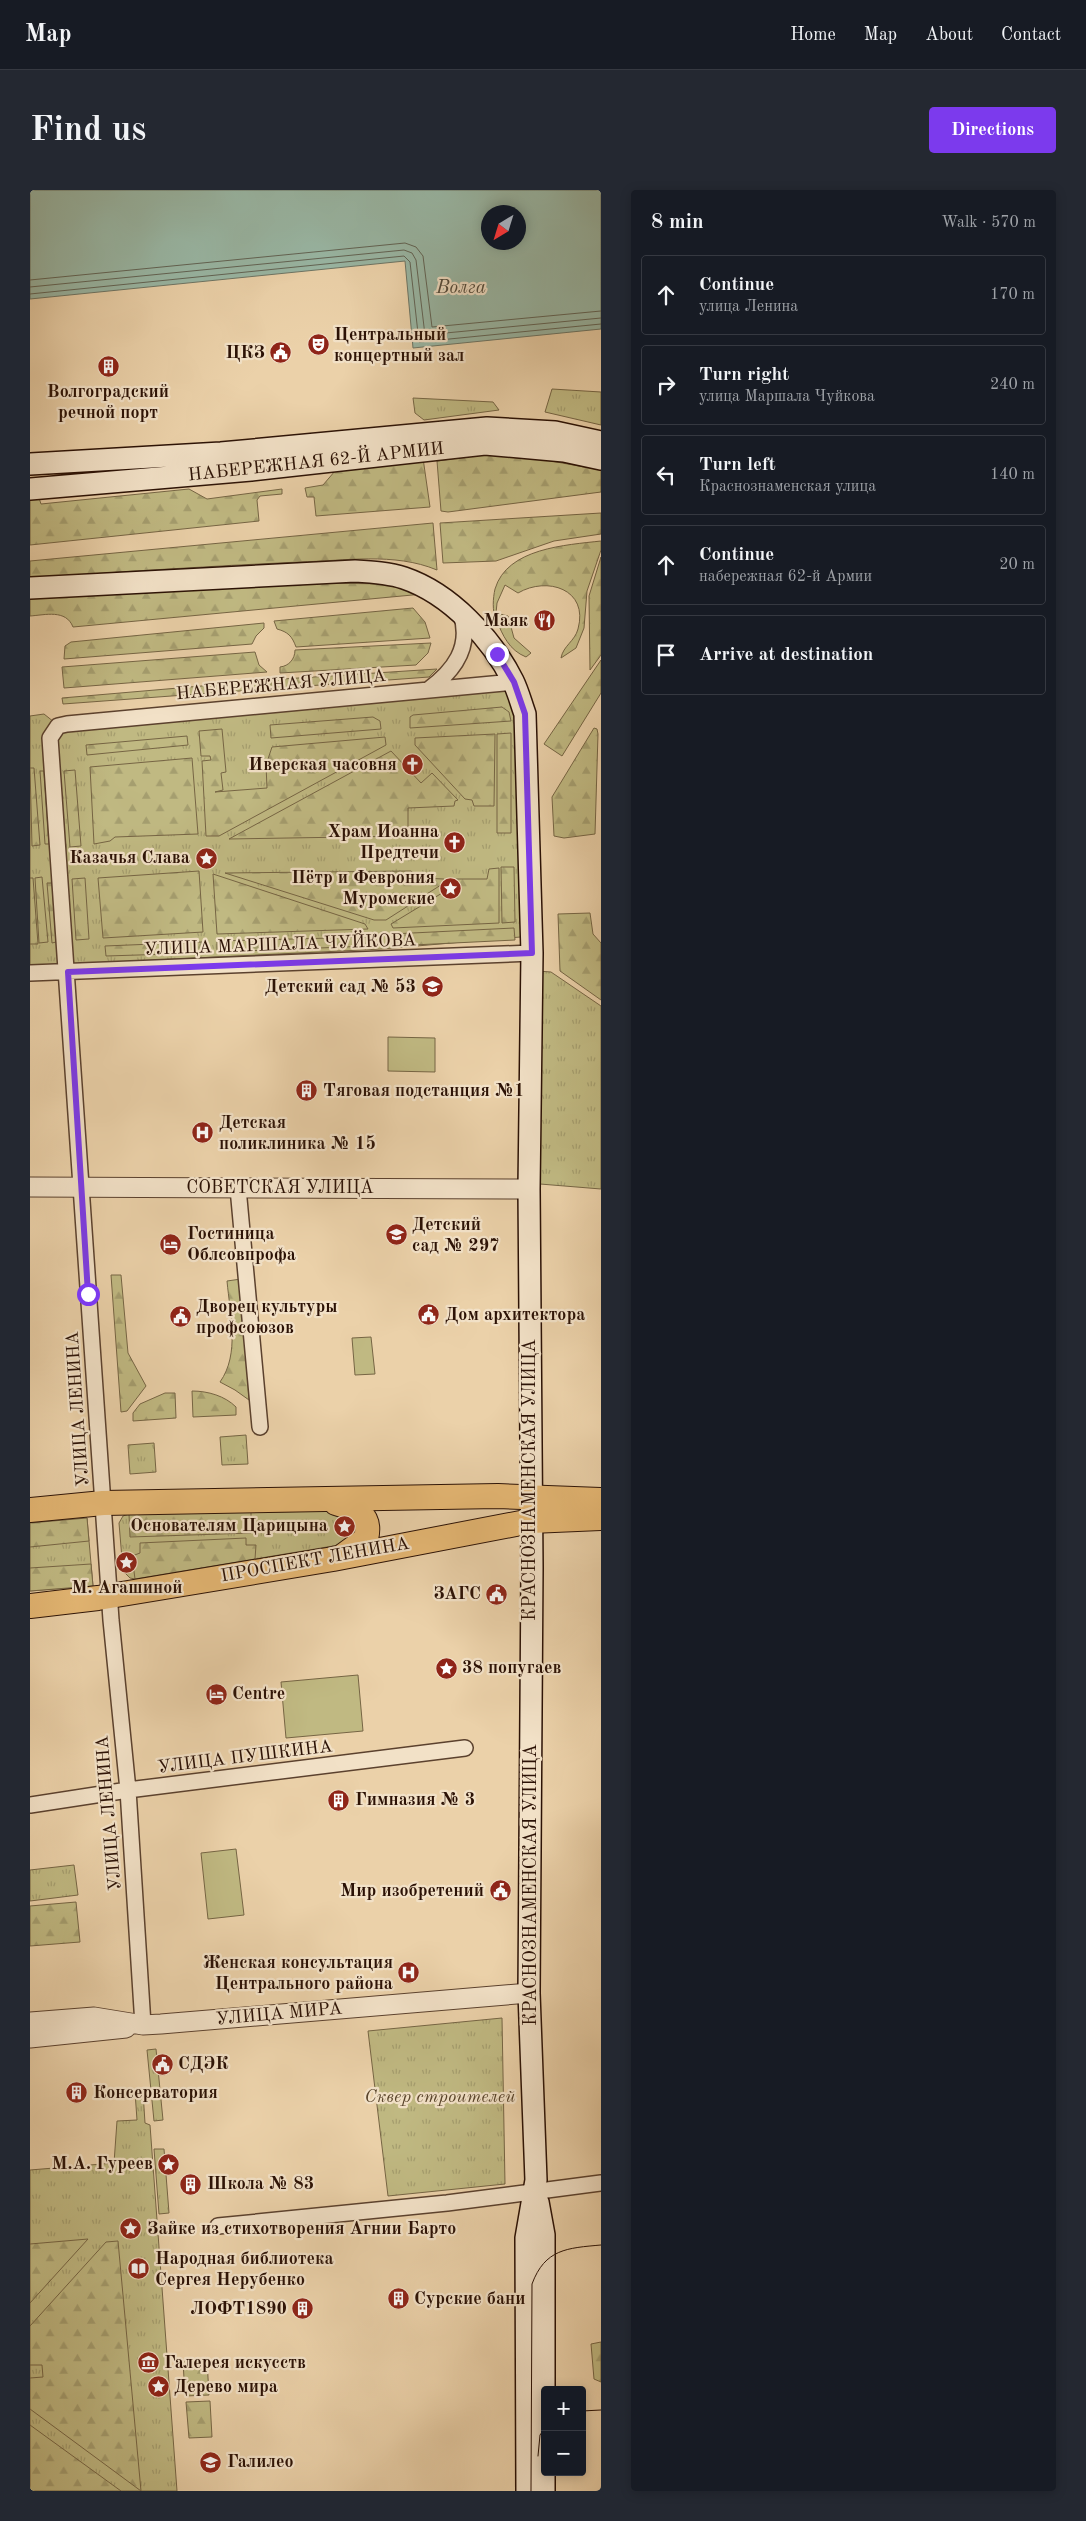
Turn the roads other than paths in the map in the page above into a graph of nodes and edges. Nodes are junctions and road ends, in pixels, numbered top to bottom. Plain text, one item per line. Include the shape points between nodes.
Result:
1 (601, 442) edge
2 (601, 459) edge
3 (30, 464) edge
4 (30, 489) edge
5 (30, 588) edge
6 (461, 614) junction
7 (514, 682) junction
8 (428, 690) junction
9 (54, 730) joint
10 (532, 953) junction
11 (68, 972) junction
12 (30, 973) edge
13 (30, 1187) edge
14 (80, 1187) junction
15 (238, 1188) junction
16 (529, 1189) junction
17 (260, 1427) dead end
18 (530, 1497) junction
19 (324, 1500) junction
20 (601, 1500) edge
21 (103, 1503) junction
22 (30, 1510) edge
23 (601, 1518) edge
24 (531, 1521) junction
25 (333, 1559) junction
26 (110, 1596) junction
27 (30, 1606) edge
28 (465, 1748) dead end
29 (128, 1790) junction
30 (30, 1805) edge
31 (529, 1993) junction
32 (30, 2022) edge
33 (142, 2025) junction
34 (30, 2038) edge
35 (601, 2183) edge
36 (536, 2190) junction
37 (218, 2226) dead end
38 (527, 2491) edge
39 (544, 2491) edge

1 - 3 main road, НАБЕРЕЖНАЯ 62-Й АРМИИ via 555,432 487,428 221,453
2 - 4 main road, НАБЕРЕЖНАЯ 62-Й АРМИИ via 564,451 485,444 251,470
5 - 6 main road via 372,572 413,582
6 - 7 main road via 485,639
6 - 8 street via 466,637 464,648 450,670
7 - 8 street, НАБЕРЕЖНАЯ УЛИЦА
7 - 10 main road, КРАСНОЗНАМЕНСКАЯ УЛИЦА via 525,714
8 - 9 street, НАБЕРЕЖНАЯ УЛИЦА via 67,724
9 - 11 street, УЛИЦА ЛЕНИНА via 50,738
10 - 11 street, УЛИЦА МАРШАЛА ЧУЙКОВА
10 - 16 main road, КРАСНОЗНАМЕНСКАЯ УЛИЦА
11 - 12 street, УЛИЦА МАРШАЛА ЧУЙКОВА
11 - 14 street, УЛИЦА ЛЕНИНА
13 - 14 street, СОВЕТСКАЯ УЛИЦА
14 - 15 street, СОВЕТСКАЯ УЛИЦА
14 - 21 street, УЛИЦА ЛЕНИНА
15 - 16 street, СОВЕТСКАЯ УЛИЦА
15 - 17 street
16 - 18 main road, КРАСНОЗНАМЕНСКАЯ УЛИЦА
18 - 19 main road
18 - 20 main road
18 - 24 main road, КРАСНОЗНАМЕНСКАЯ УЛИЦА
19 - 21 main road
19 - 25 main road via 362,1512 367,1520 368,1532 362,1544
21 - 22 main road
21 - 26 street, УЛИЦА ЛЕНИНА
23 - 24 main road, ПРОСПЕКТ ЛЕНИНА
24 - 25 main road, ПРОСПЕКТ ЛЕНИНА
24 - 31 main road, КРАСНОЗНАМЕНСКАЯ УЛИЦА
25 - 26 main road, ПРОСПЕКТ ЛЕНИНА
26 - 27 main road, ПРОСПЕКТ ЛЕНИНА
26 - 29 street, УЛИЦА ЛЕНИНА
28 - 29 street, УЛИЦА ПУШКИНА
29 - 30 street, УЛИЦА ПУШКИНА
29 - 33 street, УЛИЦА ЛЕНИНА via 142,1981
31 - 33 street, УЛИЦА МИРА
31 - 36 main road, КРАСНОЗНАМЕНСКАЯ УЛИЦА
32 - 33 street, УЛИЦА МИРА via 94,2017
33 - 34 street
35 - 36 street
36 - 37 street via 447,2203
36 - 38 main road, КРАСНОЗНАМЕНСКАЯ УЛИЦА via 526,2238
36 - 39 main road, КРАСНОЗНАМЕНСКАЯ УЛИЦА via 544,2235

